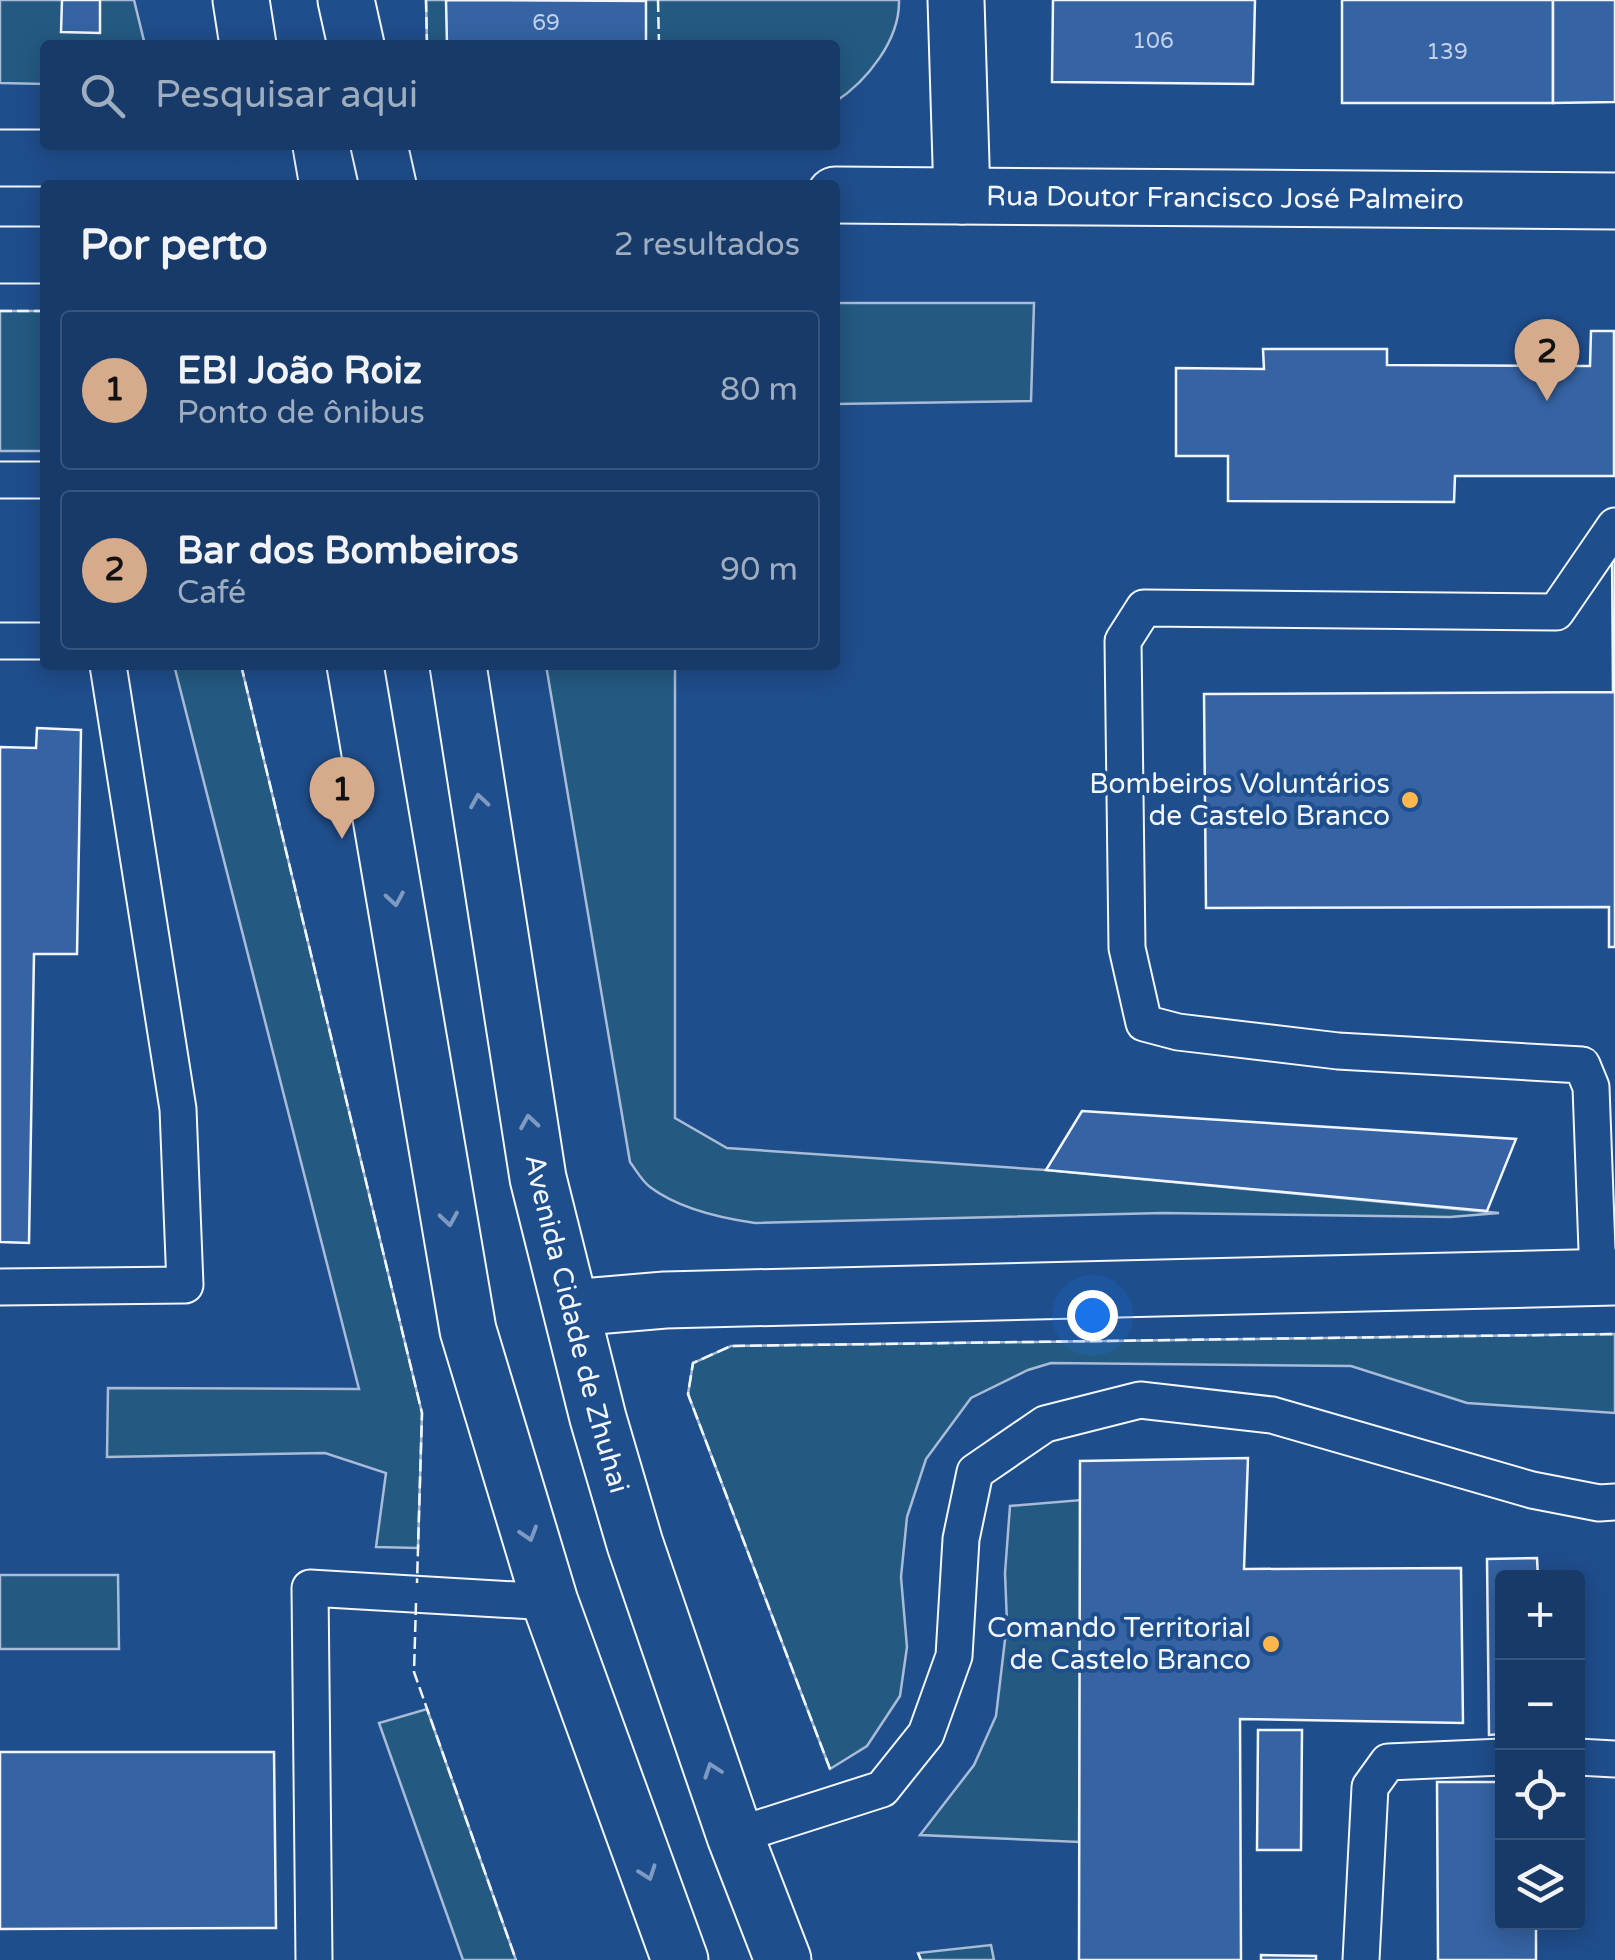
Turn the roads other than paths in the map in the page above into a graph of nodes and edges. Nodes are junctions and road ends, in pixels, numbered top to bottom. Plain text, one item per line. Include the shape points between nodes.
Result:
1 (241, 0) edge
2 (346, 0) edge
3 (956, 0) edge
4 (247, 40) edge
5 (355, 40) edge
6 (0, 158) edge
7 (266, 163) edge
8 (840, 195) edge
9 (962, 196) junction
10 (1615, 201) edge
11 (0, 255) edge
12 (40, 255) edge
13 (0, 480) edge
14 (40, 480) edge
15 (1615, 526) edge
16 (0, 640) edge
17 (40, 640) edge
18 (109, 670) edge
19 (356, 670) edge
20 (459, 670) edge
21 (1606, 1277) edge
22 (0, 1287) edge
23 (571, 1308) junction
24 (1615, 1502) edge
25 (550, 1602) junction
26 (1495, 1757) edge
27 (1585, 1757) edge
28 (1615, 1759) edge
29 (735, 1836) junction
30 (314, 1960) edge
31 (680, 1960) edge
32 (784, 1960) edge
33 (1360, 1960) edge

1 - 4 main road
2 - 5 main road
3 - 9 main road
6 - 7 main road
8 - 9 main road, Rua Doutor Francisco José Palmeiro
9 - 10 main road, Rua Doutor Francisco José Palmeiro
11 - 12 main road
13 - 14 lane
15 - 21 lane via 1556,612 1144,608 1124,642 1127,948 1144,1022 1338,1051 1582,1065 1591,1087
16 - 17 lane
18 - 22 lane via 178,1109 185,1285
19 -> 25 main road via 468,1330
23 -> 20 main road, Avenida Cidade de Zhuhai via 538,1178
21 - 23 main road via 665,1300
29 -> 23 main road, Avenida Cidade de Zhuhai via 634,1544
24 - 29 lane via 1532,1490 1272,1415 1140,1400 1045,1424 975,1472 961,1539 954,1656 926,1734 882,1790
25 - 30 lane via 310,1588
25 -> 31 main road
26 - 33 lane via 1388,1762 1370,1787
27 - 28 lane
29 - 32 main road, Avenida Cidade de Zhuhai

